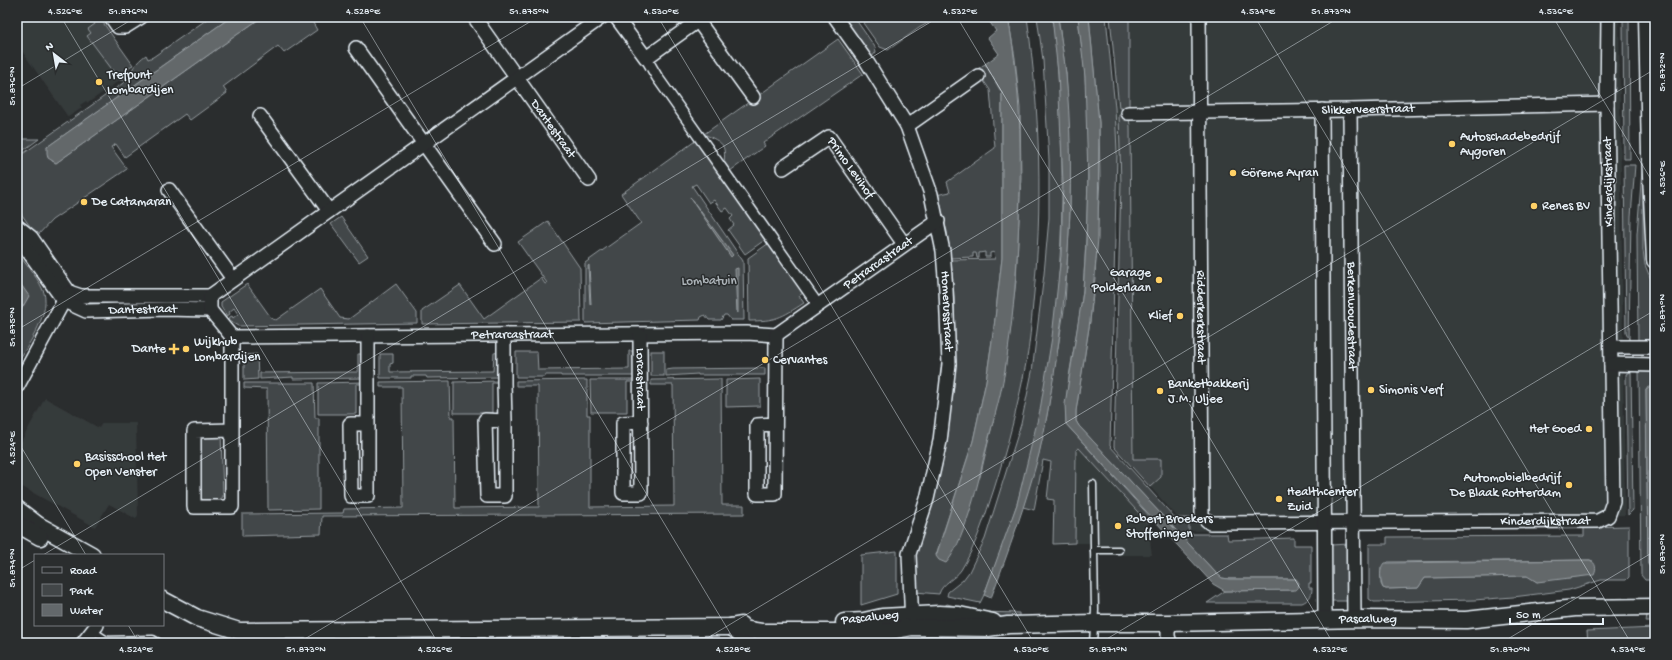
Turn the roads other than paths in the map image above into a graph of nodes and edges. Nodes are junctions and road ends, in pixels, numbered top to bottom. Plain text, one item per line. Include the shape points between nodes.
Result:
1 (111, 17) edge
2 (141, 17) edge
3 (474, 17) edge
4 (602, 17) edge
5 (616, 17) edge
6 (835, 17) edge
7 (1199, 17) edge
8 (1608, 17) edge
9 (1647, 17) edge
10 (701, 19) edge
11 (356, 48) dead end
12 (646, 58) junction
13 (978, 76) dead end
14 (517, 77) junction
15 (753, 97) dead end
16 (1607, 104) junction
17 (1322, 110) junction
18 (1350, 110) junction
19 (1200, 111) junction
20 (1128, 113) dead end
21 (260, 116) dead end
22 (907, 126) junction
23 (424, 144) junction
24 (783, 168) dead end
25 (1653, 172) edge
26 (589, 180) dead end
27 (169, 190) dead end
28 (329, 211) junction
29 (938, 221) junction
30 (17, 226) edge
31 (17, 232) edge
32 (495, 244) dead end
33 (904, 244) junction
34 (1655, 260) edge
35 (233, 279) junction
36 (66, 296) junction
37 (210, 296) junction
38 (818, 305) junction
39 (210, 310) junction
40 (640, 335) junction
41 (776, 335) junction
42 (368, 336) junction
43 (504, 336) junction
44 (232, 338) junction
45 (1612, 347) junction
46 (1655, 348) edge
47 (1611, 364) junction
48 (1655, 365) edge
49 (17, 386) edge
50 (505, 421) junction
51 (641, 422) junction
52 (368, 424) junction
53 (775, 424) junction
54 (232, 430) junction
55 (1093, 484) dead end
56 (17, 509) edge
57 (1326, 522) junction
58 (1353, 522) junction
59 (17, 524) edge
60 (1094, 550) junction
61 (1119, 550) dead end
62 (72, 554) edge
63 (90, 554) edge
64 (164, 601) edge
65 (1655, 607) edge
66 (1326, 619) junction
67 (1354, 619) junction
68 (912, 621) junction
69 (1094, 623) junction
70 (1168, 623) junction
71 (730, 627) junction
72 (95, 628) edge
73 (863, 632) edge
74 (107, 642) edge
75 (83, 643) edge
76 (160, 643) edge
77 (748, 643) edge
78 (1093, 643) edge
79 (1170, 643) edge

1 - 2 street via 118,27 125,27
3 - 14 street, Dantestraat
4 - 14 street
5 - 12 street
6 - 22 street, Homerusstraat
7 - 19 street, Ridderkerkstraat
8 - 16 street, Kinderdijkstraat
9 - 25 street
10 - 12 street
10 - 15 street
11 - 23 street
12 - 38 street
13 - 22 street
14 - 23 street
14 - 26 street, Dantestraat
16 - 18 street, Slikkerveerstraat
16 - 45 street, Kinderdijkstraat
17 - 18 street, Slikkerveerstraat
17 - 19 street, Slikkerveerstraat
17 - 57 street, Berkenwoudestraat
18 - 58 street, Berkenwoudestraat
19 - 20 street, Slikkerveerstraat
19 - 57 street, Ridderkerkstraat via 1202,516 1210,523
21 - 28 street
22 - 29 street, Homerusstraat
23 - 28 street
23 - 32 street
24 - 33 street, Primo Levihof via 829,137
25 - 34 street
27 - 35 street
28 - 35 street
29 - 33 street, Petrarcastraat
29 - 68 street, Homerusstraat via 946,290 949,364 940,441 927,499 909,554
30 - 36 street via 31,237
31 - 36 street via 25,247
33 - 38 street, Petrarcastraat
35 - 37 street
36 - 37 street, Dantestraat
36 - 39 street, Dantestraat via 86,311
36 - 49 street
37 - 39 street
38 - 41 street, Petrarcastraat
39 - 44 street
40 - 41 street, Petrarcastraat
40 - 43 street, Petrarcastraat
40 - 51 street, Lorcastraat
41 - 53 street
42 - 43 street, Petrarcastraat
42 - 44 street, Petrarcastraat
42 - 52 street
43 - 50 street
44 - 54 street
45 - 46 street
45 - 47 street, Kinderdijkstraat
47 - 48 street
47 - 58 street, Kinderdijkstraat via 1613,502 1608,516 1598,521
50 - 50 street via 485,420 487,496 505,496
51 - 51 street, Lorcastraat via 623,423 624,493 641,493
52 - 52 street via 350,424 351,496 368,496
53 - 53 street via 758,425 757,494 775,494
54 - 54 street via 194,431 194,506 232,506
55 - 60 lane
56 - 63 street via 38,525
57 - 58 street
57 - 66 street, Berkenwoudestraat
58 - 67 street, Berkenwoudestraat
59 - 62 street
60 - 61 lane
60 - 69 lane
64 - 71 street, Pascalweg via 196,618 239,631
65 - 67 street, Pascalweg via 1574,608 1466,620
66 - 67 street, Pascalweg
66 - 70 street, Pascalweg
68 - 69 street, Pascalweg via 988,628 1008,625
68 - 73 street, Pascalweg via 884,632
69 - 70 street, Pascalweg
69 - 78 lane
70 - 79 street
71 - 73 street, Pascalweg via 761,632
71 - 77 street
72 - 74 lane
72 - 75 street
74 - 76 lane via 153,639

